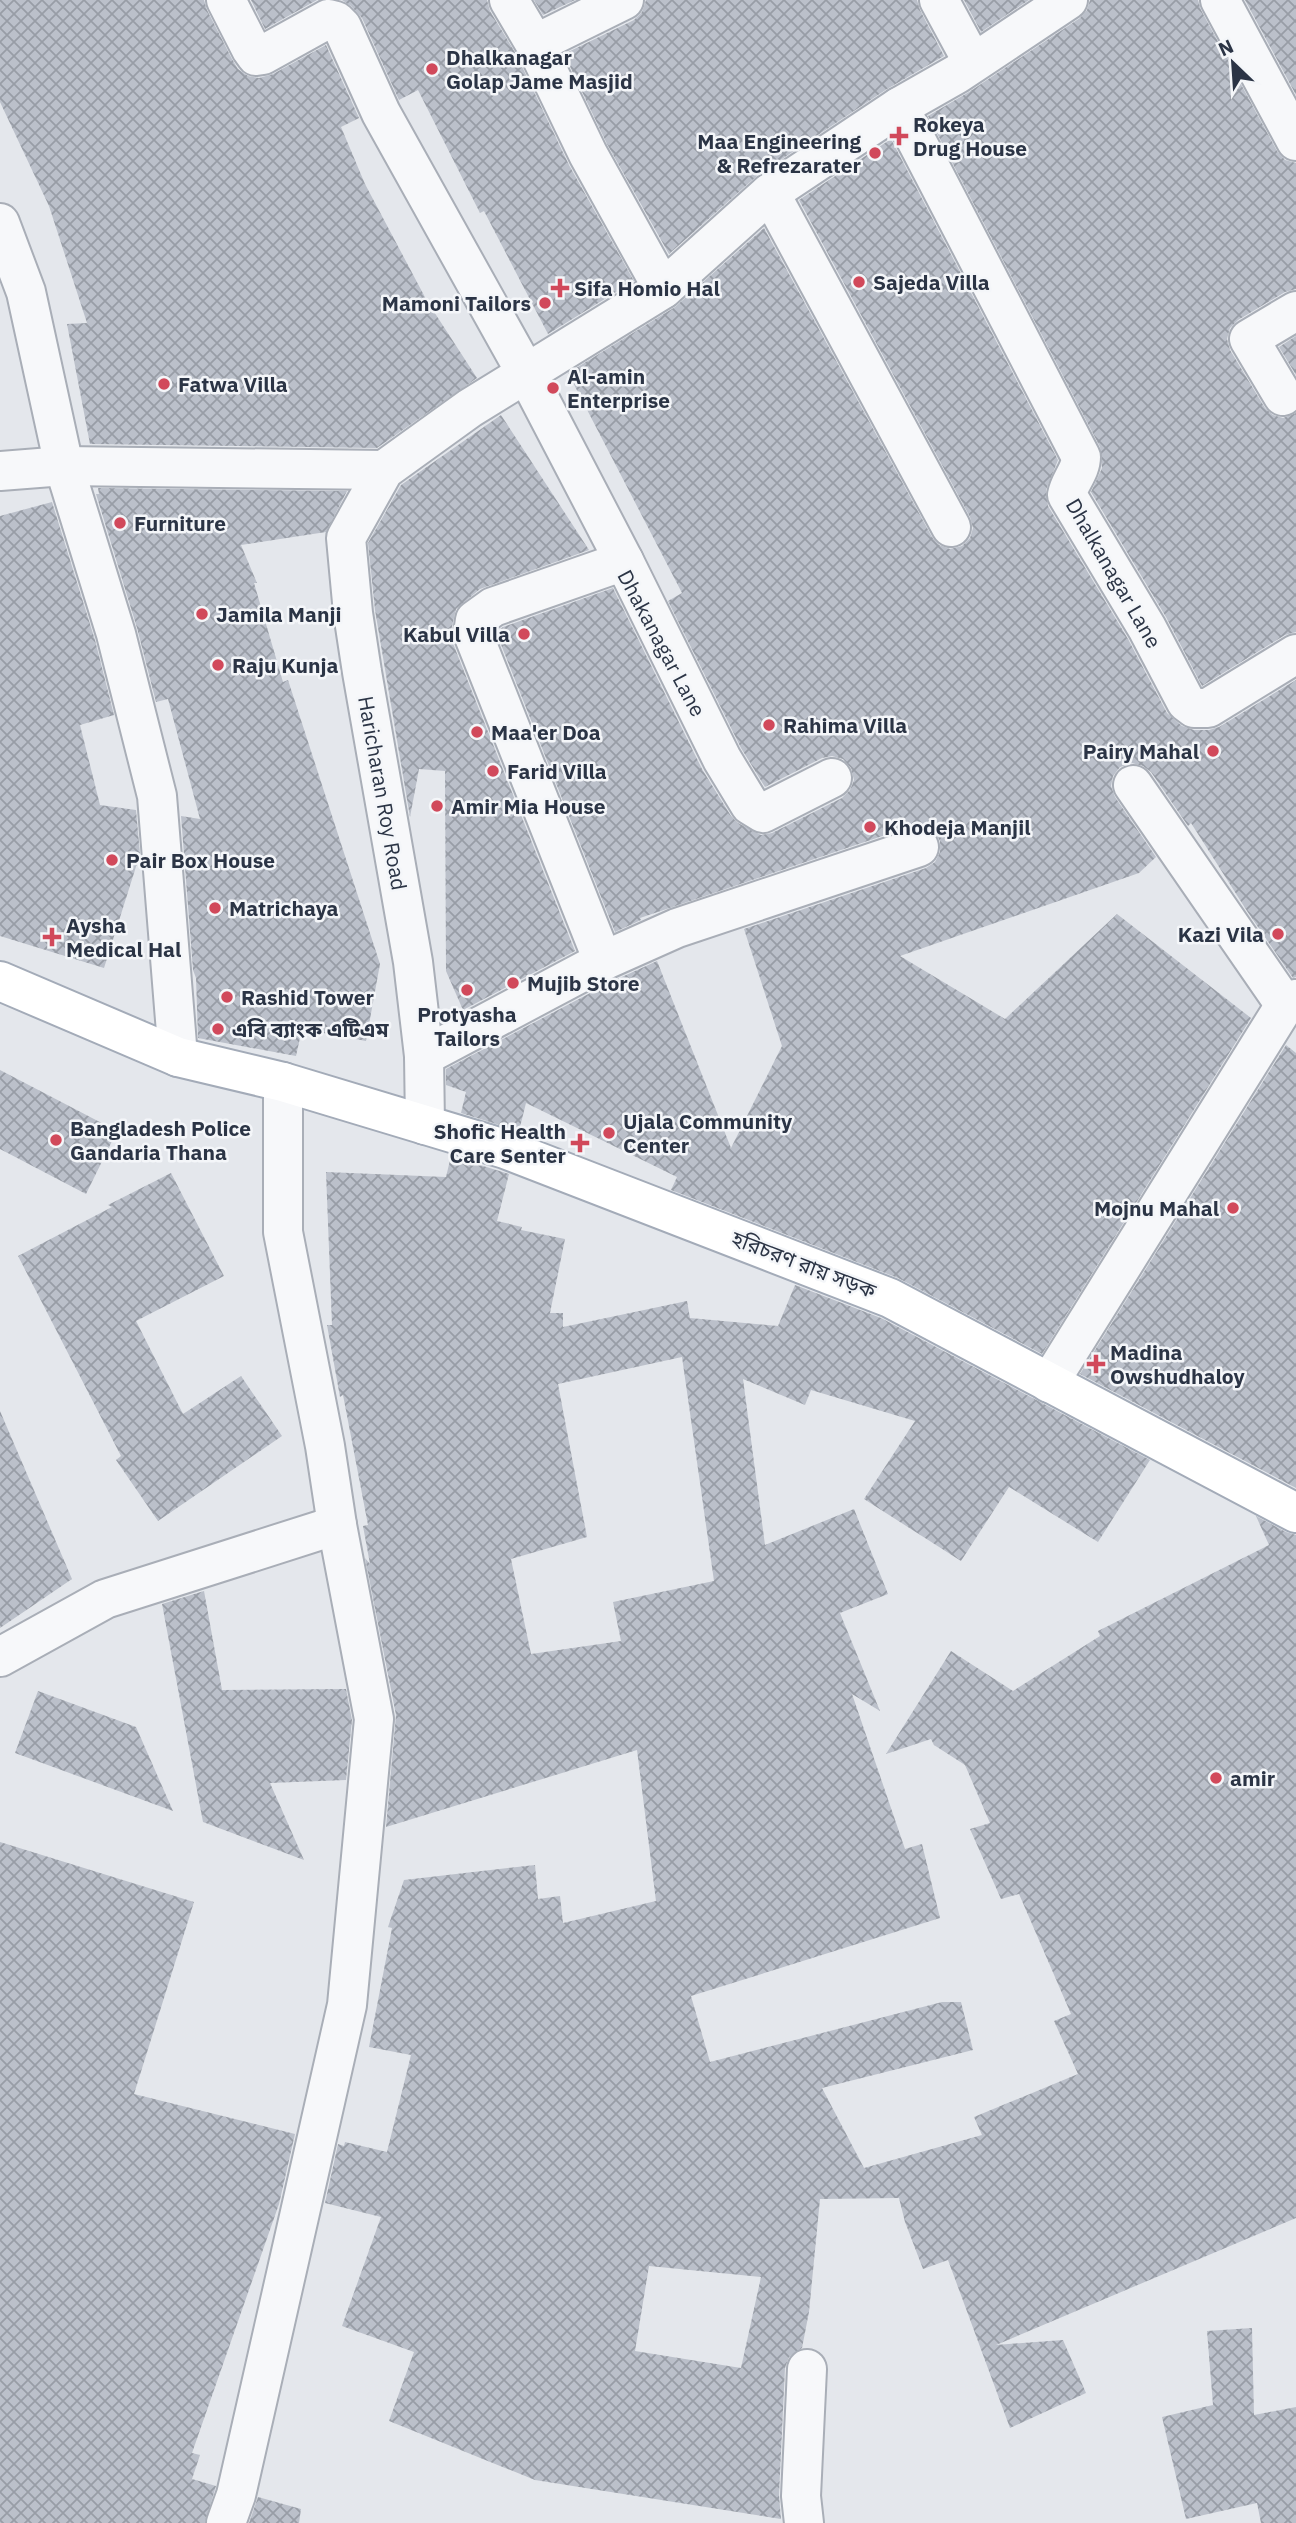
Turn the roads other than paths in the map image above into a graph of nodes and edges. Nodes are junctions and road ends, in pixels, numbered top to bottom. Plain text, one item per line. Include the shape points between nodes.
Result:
1 (226, 0) edge
2 (509, 0) edge
3 (624, 0) edge
4 (939, 0) edge
5 (1068, 0) edge
6 (1220, 0) edge
7 (535, 44) junction
8 (972, 61) junction
9 (899, 107) junction
10 (1296, 141) edge
11 (770, 193) junction
12 (0, 223) edge
13 (663, 289) junction
14 (1296, 311) edge
15 (526, 373) junction
16 (1283, 397) dead end
17 (64, 466) junction
18 (384, 470) junction
19 (0, 471) edge
20 (951, 527) dead end
21 (624, 562) junction
22 (1296, 654) edge
23 (832, 778) dead end
24 (1133, 785) dead end
25 (919, 847) dead end
26 (603, 961) junction
27 (0, 981) edge
28 (1290, 1002) edge
29 (424, 1056) junction
30 (178, 1057) junction
31 (283, 1082) junction
32 (425, 1125) junction
33 (1049, 1383) junction
34 (1296, 1513) edge
35 (337, 1525) junction
36 (0, 1657) edge
37 (807, 2369) dead end
38 (226, 2523) edge
39 (804, 2523) edge

1 - 15 street via 256,56 328,19 342,27 382,113
2 - 7 street
3 - 7 street
4 - 8 street
5 - 8 street
6 - 10 street
7 - 13 street via 588,154
8 - 9 street
9 - 11 street
9 - 22 street, Dhalkanagar Lane via 1081,457 1067,495 1186,702 1194,708 1208,708
11 - 13 street
11 - 20 street
12 - 17 street via 26,292
13 - 15 street
14 - 16 street via 1249,339
15 - 18 street
15 - 21 street
17 - 18 street
17 - 19 street
17 - 30 street via 116,634 157,796
18 - 29 street, Haricharan Roy Road via 346,538 353,613 413,962
21 - 23 street, Dhakanagar Lane via 722,759 750,805 764,813
21 - 26 street, Dhakanagar Lane via 493,607 475,620 473,634
24 - 28 street
25 - 26 street via 677,928
26 - 29 street
27 - 30 main road, হরিচরণ রায় সড়ক
28 - 33 street
29 - 32 street, Haricharan Roy Road
30 - 31 main road, হরিচরণ রায় সড়ক
31 - 32 main road, হরিচরণ রায় সড়ক
31 - 35 street via 283,1232
32 - 33 main road, হরিচরণ রায় সড়ক via 505,1149 890,1298
33 - 34 main road, হরিচরণ রায় সড়ক
35 - 36 street via 105,1599
35 - 38 street via 374,1719 347,2005
37 - 39 street via 801,2496

